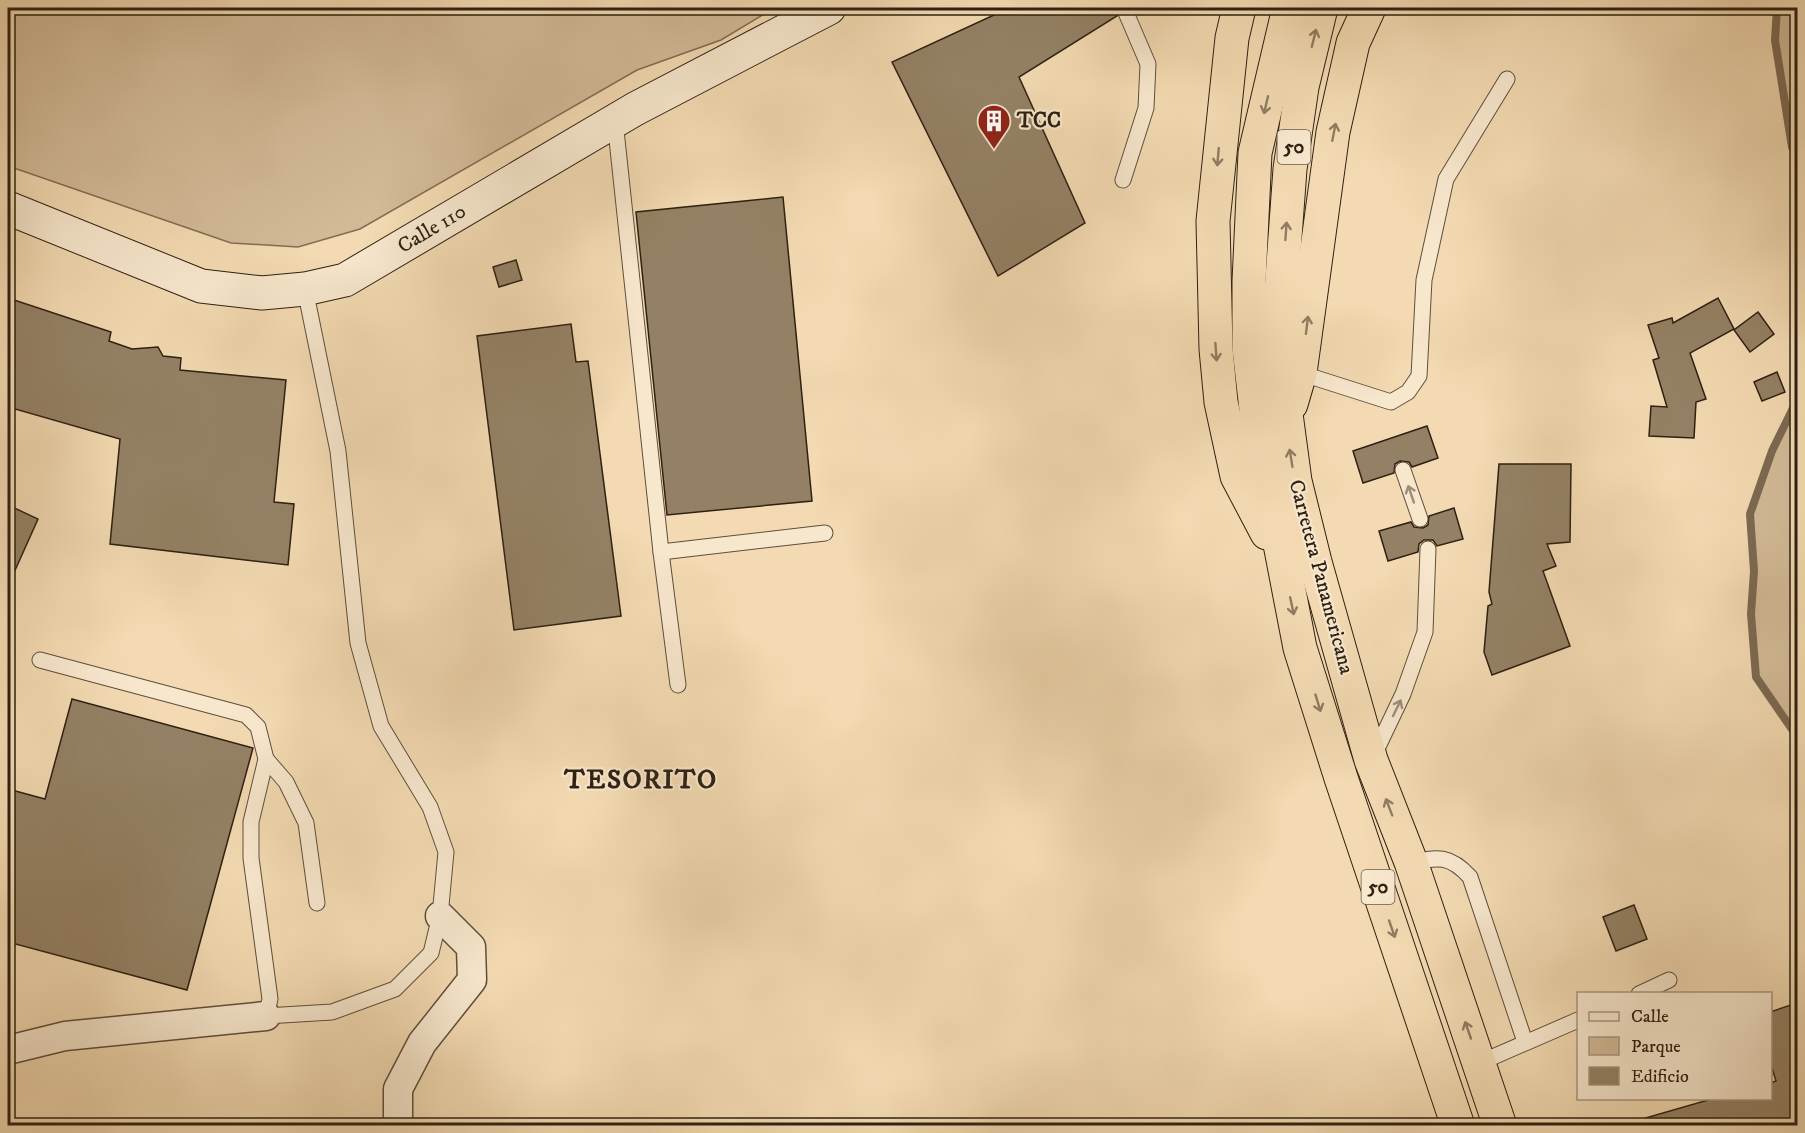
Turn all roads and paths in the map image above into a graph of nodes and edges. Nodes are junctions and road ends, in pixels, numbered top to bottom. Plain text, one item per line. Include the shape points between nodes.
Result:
1 (829, 8) edge
2 (1124, 8) edge
3 (1239, 8) edge
4 (1289, 8) edge
5 (1322, 8) edge
6 (1369, 8) edge
7 (1507, 79) dead end
8 (615, 121) junction
9 (1123, 180) dead end
10 (8, 208) edge
11 (305, 289) junction
12 (1300, 373) junction
13 (1286, 423) junction
14 (1402, 470) dead end
15 (1420, 519) dead end
16 (825, 533) dead end
17 (1428, 549) dead end
18 (661, 552) junction
19 (1283, 564) junction
20 (40, 660) dead end
21 (678, 685) dead end
22 (266, 759) junction
23 (1371, 760) junction
24 (1411, 862) junction
25 (316, 903) dead end
26 (440, 916) junction
27 (1669, 980) dead end
28 (1641, 992) edge
29 (266, 1016) junction
30 (1577, 1020) edge
31 (1526, 1042) junction
32 (8, 1050) edge
33 (1479, 1063) junction
34 (398, 1125) edge
35 (1458, 1125) edge
36 (1500, 1125) edge

1 - 8 main road, Calle 110
2 - 9 lane via 1148,64 1146,108
3 -> 19 highway via 1232,38 1214,210 1216,349 1221,402 1237,476
4 -> 19 highway, Carretera Panamericana / 50 via 1255,153 1248,281 1249,348 1259,435
13 -> 5 highway, Carretera Panamericana / 50 via 1277,347 1292,158 1302,87
12 -> 6 highway via 1333,132 1353,43
7 - 12 lane via 1446,179 1424,280 1419,376 1408,392 1391,402
8 - 11 main road, Calle 110 via 345,280
8 - 18 lane
10 - 11 main road, Calle 110 via 201,286 262,293
11 - 26 lane via 338,451 358,643 381,726 430,807 446,852
12 - 13 highway
23 -> 13 highway, Carretera Panamericana / 50 via 1315,562 1295,481
15 -> 14 lane
16 - 18 lane
23 -> 17 lane via 1403,694 1425,632
18 - 21 lane
19 -> 35 highway, Carretera Panamericana / 50 via 1300,648 1337,767
20 - 22 lane via 246,715 258,727
22 - 25 lane via 286,782 306,823
22 - 29 lane via 251,822 270,999
24 -> 23 highway, Carretera Panamericana / 50
24 - 31 lane via 1437,858 1457,863 1470,877
33 -> 24 highway, Carretera Panamericana / 50
26 - 29 lane via 430,953 395,989 332,1012
26 - 34 street via 471,947 472,980 422,1043 398,1089
27 - 28 lane
29 - 32 street via 65,1036
30 - 31 lane
31 - 33 lane
33 - 36 highway, Carretera Panamericana / 50

